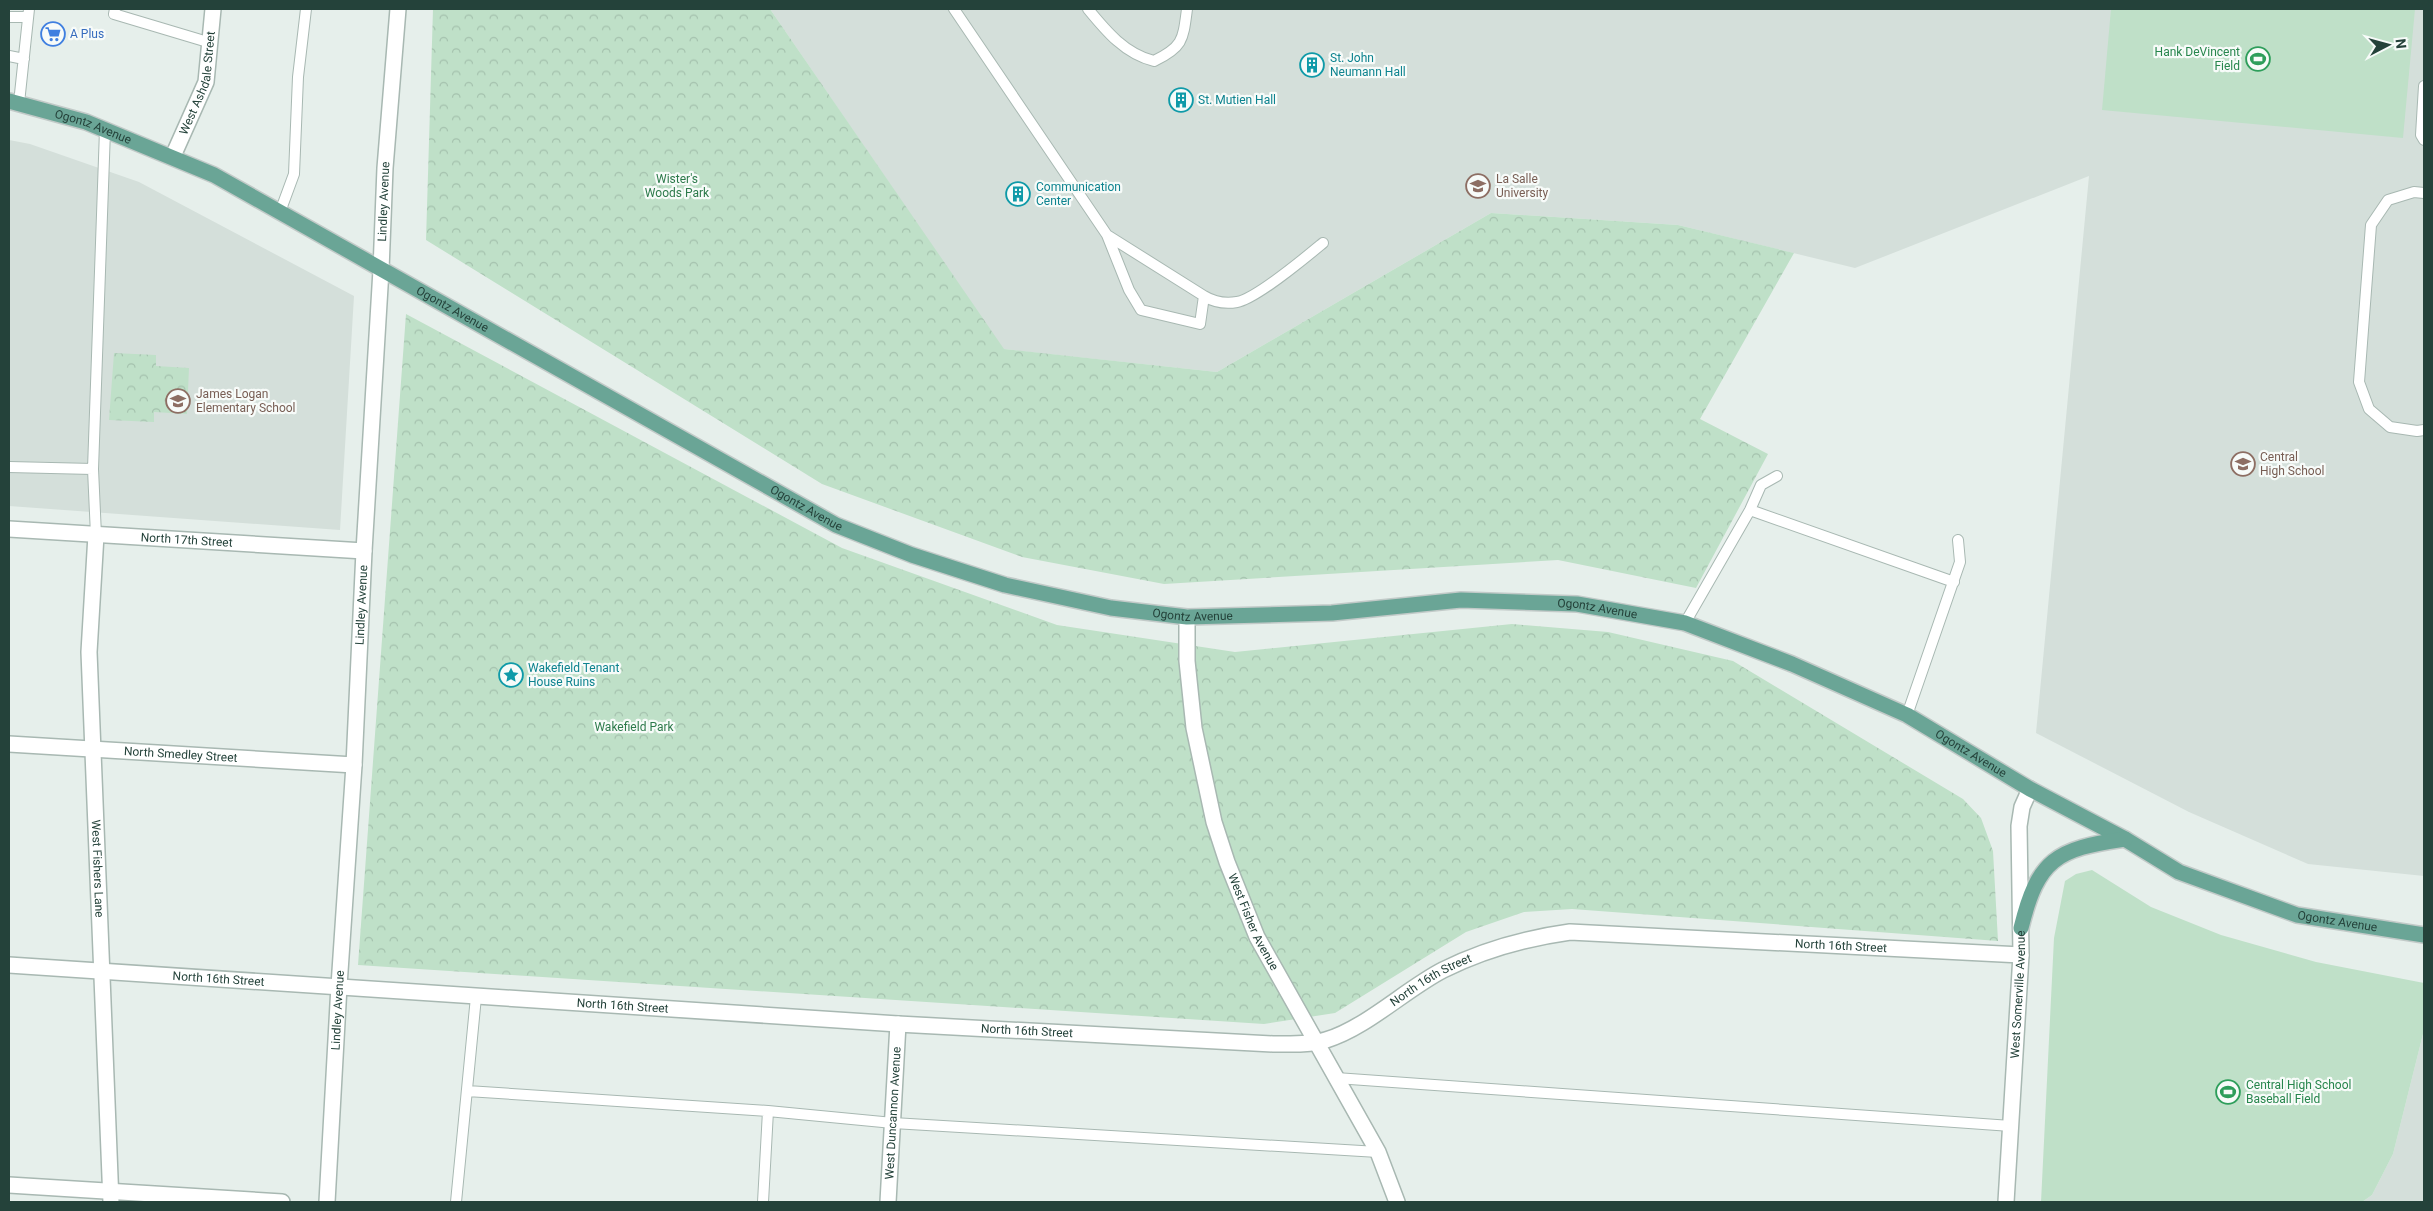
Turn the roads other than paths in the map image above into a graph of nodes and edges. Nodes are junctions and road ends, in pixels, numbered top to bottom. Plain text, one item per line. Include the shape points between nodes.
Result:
1 (115, 9) edge
2 (214, 9) edge
3 (306, 9) edge
4 (398, 9) edge
5 (954, 9) edge
6 (1088, 9) edge
7 (1187, 9) edge
8 (28, 13) edge
9 (9, 17) edge
10 (211, 43) junction
11 (9, 56) edge
12 (24, 59) junction
13 (2424, 86) edge
14 (14, 102) edge
15 (105, 130) junction
16 (2424, 140) edge
17 (173, 156) junction
18 (2424, 193) edge
19 (280, 212) junction
20 (1107, 235) junction
21 (1323, 243) dead end
22 (382, 270) junction
23 (1204, 296) junction
24 (2424, 430) edge
25 (9, 467) edge
26 (92, 469) junction
27 (1777, 476) dead end
28 (1750, 510) junction
29 (9, 529) edge
30 (96, 535) junction
31 (1958, 540) dead end
32 (364, 551) junction
33 (1954, 582) junction
34 (1187, 617) junction
35 (1685, 623) junction
36 (1907, 715) junction
37 (9, 744) edge
38 (92, 749) junction
39 (354, 765) junction
40 (2030, 789) junction
41 (2124, 839) junction
42 (2021, 928) junction
43 (2424, 935) edge
44 (2021, 956) junction
45 (9, 965) edge
46 (102, 971) junction
47 (339, 986) junction
48 (476, 997) junction
49 (898, 1024) junction
50 (1315, 1042) junction
51 (1336, 1078) junction
52 (467, 1091) junction
53 (768, 1112) junction
54 (893, 1123) junction
55 (2011, 1126) junction
56 (1378, 1152) junction
57 (9, 1186) edge
58 (111, 1197) edge
59 (282, 1202) edge
60 (327, 1202) edge
61 (456, 1202) edge
62 (763, 1202) edge
63 (888, 1202) edge
64 (1397, 1202) edge
65 (2006, 1202) edge

1 - 10 lane via 114,14
2 - 10 street, West Ashdale Street
3 - 19 lane via 298,77 294,174
4 - 22 street, Lindley Avenue via 385,168
5 - 20 lane
6 - 7 lane via 1106,32 1137,57 1154,61 1174,52 1184,34
8 - 9 lane
8 - 12 lane
10 - 17 street, West Ashdale Street via 206,82
11 - 12 lane
12 - 14 lane
13 - 16 lane via 2421,135
14 - 15 main road, Ogontz Avenue
15 - 17 main road, Ogontz Avenue
15 - 26 lane
17 - 19 main road, Ogontz Avenue
18 - 24 lane via 2414,192 2388,200 2371,225 2359,382 2369,409 2390,426
19 - 22 main road, Ogontz Avenue
20 - 23 lane
20 - 23 lane via 1129,290 1142,310 1200,324
21 - 23 lane via 1265,288 1238,302 1215,302
22 - 32 street, Lindley Avenue
22 - 34 main road, Ogontz Avenue via 836,525 912,555 1005,585 1111,608
25 - 26 lane
26 - 30 lane
27 - 28 lane via 1761,486
28 - 33 lane
28 - 35 lane
29 - 30 street, North 17th Street
30 - 32 street, North 17th Street
30 - 38 street, West Fishers Lane via 89,652
31 - 33 lane via 1960,562
32 - 39 street, Lindley Avenue
33 - 36 lane
34 - 35 main road, Ogontz Avenue via 1332,613 1461,600 1577,604
34 - 50 street, West Fisher Avenue via 1187,661 1194,728 1214,822 1257,937
35 - 36 main road, Ogontz Avenue via 1792,664
36 - 40 main road, Ogontz Avenue
37 - 38 street, North Smedley Street
38 - 39 street, North Smedley Street
38 - 46 street, West Fishers Lane
39 - 47 street, Lindley Avenue
40 - 41 main road, Ogontz Avenue
40 - 42 street, West Somerville Avenue via 2022,807 2019,826
41 - 42 main road via 2066,852 2053,860 2042,873 2028,901
41 - 43 main road, Ogontz Avenue via 2179,872 2297,915
42 - 44 street, West Somerville Avenue
44 - 50 street, North 16th Street via 1570,932 1539,936 1480,954 1443,970 1345,1032
44 - 55 street, West Somerville Avenue
45 - 46 street, North 16th Street
46 - 47 street, North 16th Street
46 - 58 street, West Fishers Lane
47 - 48 street, North 16th Street
47 - 60 street, Lindley Avenue
48 - 49 street, North 16th Street
48 - 52 lane
49 - 50 street, North 16th Street via 1273,1044
49 - 54 street, West Duncannon Avenue
50 - 51 street, West Fisher Avenue
51 - 55 lane
51 - 56 street, West Fisher Avenue
52 - 53 lane
52 - 61 lane
53 - 54 lane
53 - 62 lane
54 - 56 lane
54 - 63 street, West Duncannon Avenue
55 - 65 street, West Somerville Avenue
56 - 64 street, West Fisher Avenue
57 - 58 street
58 - 59 street

